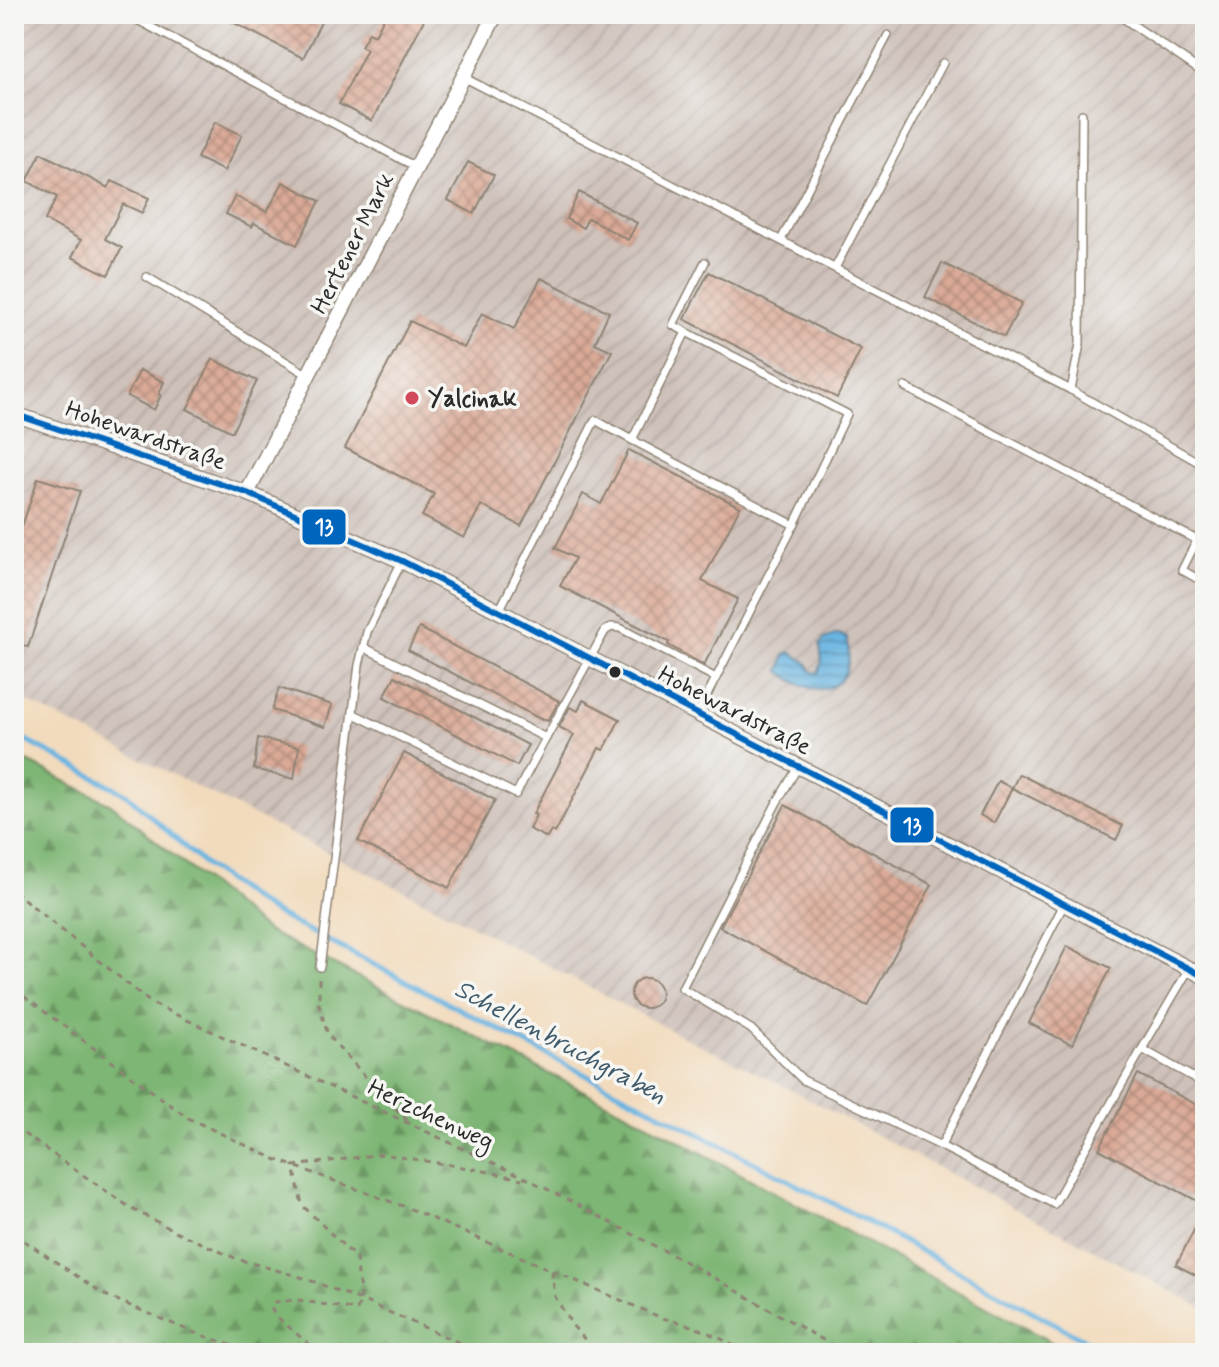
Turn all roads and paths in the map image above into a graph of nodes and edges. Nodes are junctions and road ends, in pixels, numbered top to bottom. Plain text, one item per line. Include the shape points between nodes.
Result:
1 (126, 14) edge
2 (496, 14) edge
3 (1117, 14) edge
4 (888, 35) dead end
5 (943, 63) dead end
6 (1205, 74) edge
7 (463, 77) junction
8 (1082, 114) dead end
9 (416, 167) junction
10 (781, 240) junction
11 (705, 262) dead end
12 (835, 268) junction
13 (147, 277) dead end
14 (686, 332) junction
15 (308, 375) junction
16 (905, 387) dead end
17 (1071, 390) junction
18 (14, 414) edge
19 (632, 440) junction
20 (1205, 466) edge
21 (247, 493) junction
22 (794, 525) junction
23 (402, 561) junction
24 (1205, 583) edge
25 (499, 611) junction
26 (363, 647) junction
27 (590, 659) junction
28 (716, 678) junction
29 (354, 714) junction
30 (697, 715) junction
31 (546, 738) junction
32 (798, 767) junction
33 (14, 891) edge
34 (1064, 904) junction
35 (320, 967) joint
36 (1189, 969) junction
37 (1205, 977) edge
38 (14, 989) edge
39 (1142, 1049) junction
40 (1205, 1084) edge
41 (412, 1125) junction
42 (14, 1127) edge
43 (941, 1146) junction
44 (294, 1166) junction
45 (530, 1180) junction
46 (14, 1234) edge
47 (552, 1271) junction
48 (361, 1300) junction
49 (14, 1342) edge
50 (31, 1353) edge
51 (254, 1353) edge
52 (319, 1353) edge
53 (483, 1353) edge
54 (597, 1353) edge
55 (745, 1353) edge
56 (846, 1353) edge

1 - 9 lane
2 - 7 street, Hertener Mark
3 - 6 lane
4 - 10 lane
5 - 12 lane
7 - 9 street, Hertener Mark
7 - 10 lane
8 - 17 lane via 1080,344
9 - 15 street, Hertener Mark
10 - 12 lane
11 - 14 lane via 673,325
12 - 17 lane
13 - 15 lane
14 - 19 lane
14 - 22 lane via 847,414
15 - 21 street, Hertener Mark
16 - 24 lane via 1197,540 1182,570
17 - 20 lane
18 - 21 street, Hohewardstraße via 39,429
19 - 22 lane
19 - 25 lane via 595,420
21 - 23 street, Hohewardstraße
22 - 28 lane
23 - 25 street, Hohewardstraße
23 - 26 lane
25 - 27 street, Hohewardstraße
26 - 29 lane
26 - 31 lane
27 - 28 lane via 605,631 620,628
27 - 30 street, Hohewardstraße
27 - 31 lane
28 - 30 lane
29 - 31 lane via 516,794
29 - 35 lane
30 - 32 street, Hohewardstraße
32 - 34 street, Hohewardstraße
32 - 43 lane via 682,988 751,1029 803,1080
33 - 41 path, Herzchenweg via 151,1003
34 - 36 street, Hohewardstraße
34 - 43 lane
35 - 41 path via 319,1005 328,1035
36 - 37 street, Hohewardstraße
36 - 39 lane
38 - 44 path via 188,1118
39 - 40 lane
39 - 43 lane via 1054,1204
41 - 45 path, Herzchenweg
42 - 48 path via 132,1209 181,1234 237,1259
44 - 45 path via 382,1154
44 - 47 path via 408,1208
44 - 48 path via 302,1205 356,1258
45 - 56 path, Herzchenweg
46 - 51 path via 105,1295
47 - 54 path via 555,1297
47 - 55 path
48 - 52 path via 357,1310 298,1300 275,1302 275,1315
48 - 53 path
49 - 50 path

